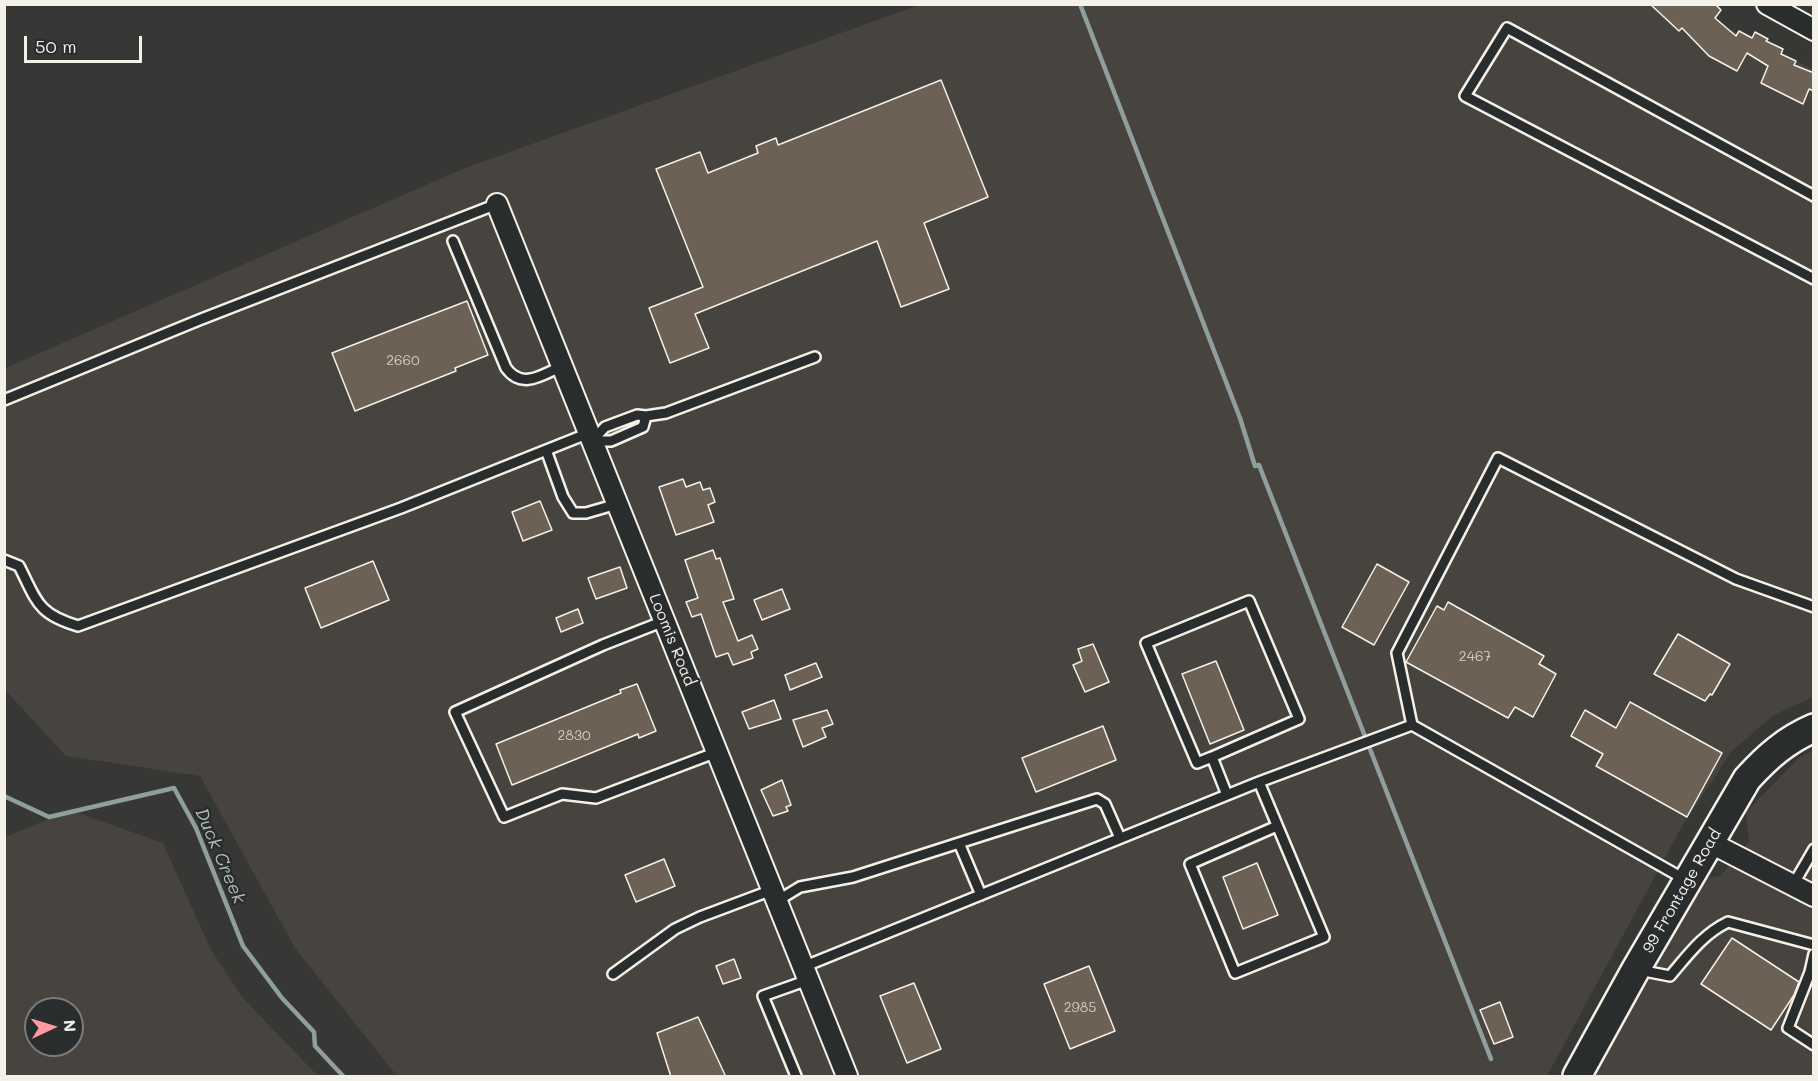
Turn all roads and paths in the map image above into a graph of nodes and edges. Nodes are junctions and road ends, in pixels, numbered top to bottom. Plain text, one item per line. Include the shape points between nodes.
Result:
1 (1767, 4) edge
2 (1814, 30) edge
3 (1814, 196) edge
4 (497, 204) joint
5 (453, 241) dead end
6 (1814, 279) edge
7 (815, 357) dead end
8 (562, 366) junction
9 (4, 400) edge
10 (646, 416) junction
11 (591, 437) junction
12 (546, 450) junction
13 (617, 504) junction
14 (4, 560) edge
15 (1814, 607) edge
16 (664, 621) junction
17 (1412, 725) junction
18 (1814, 728) edge
19 (717, 752) junction
20 (1212, 757) junction
21 (1259, 782) junction
22 (1227, 795) junction
23 (1277, 826) junction
24 (1120, 838) junction
25 (959, 843) junction
26 (1711, 843) junction
27 (1812, 853) edge
28 (1688, 881) junction
29 (1792, 885) junction
30 (775, 895) junction
31 (981, 895) junction
32 (1814, 896) edge
33 (1814, 945) edge
34 (1814, 954) edge
35 (1636, 969) junction
36 (806, 973) junction
37 (613, 974) dead end
38 (1814, 1045) edge
39 (796, 1077) edge
40 (847, 1077) edge
41 (1577, 1077) edge

1 - 2 street
3 - 6 lane via 1507,28 1465,96
4 - 8 street, Loomis Road
4 - 9 lane
5 - 8 lane via 512,377 528,381
7 - 10 lane via 666,413
8 - 11 street, Loomis Road
10 - 11 lane via 637,415
10 - 11 lane via 643,427 611,441
11 - 12 lane
11 - 13 street, Loomis Road
12 - 13 lane via 573,513
12 - 14 lane via 78,627 41,609 19,566
13 - 16 street, Loomis Road
15 - 17 lane via 1736,579 1498,458 1397,652
16 - 19 street, Loomis Road
16 - 19 lane via 455,712 504,817 562,794 596,798
17 - 21 lane
17 - 28 lane
18 - 26 street, 99 Frontage Road via 1767,756 1748,779
19 - 30 street, Loomis Road
20 - 20 lane via 1299,718 1249,601 1146,643 1197,763
20 - 22 lane
21 - 22 lane
21 - 23 lane
22 - 24 lane
23 - 23 lane via 1324,937 1235,973 1190,864
24 - 25 lane via 1105,804 1097,799
24 - 31 lane
25 - 30 lane via 853,877
25 - 31 lane
26 - 28 street, 99 Frontage Road
26 - 29 street
27 - 29 lane
28 - 35 street, 99 Frontage Road
29 - 32 street
30 - 36 street, Loomis Road
30 - 37 lane via 700,916 675,929
31 - 36 lane
33 - 35 lane via 1728,922 1713,929 1671,976
34 - 38 lane via 1788,1028
35 - 41 street, 99 Frontage Road
36 - 39 lane via 763,996
36 - 40 street, Loomis Road

